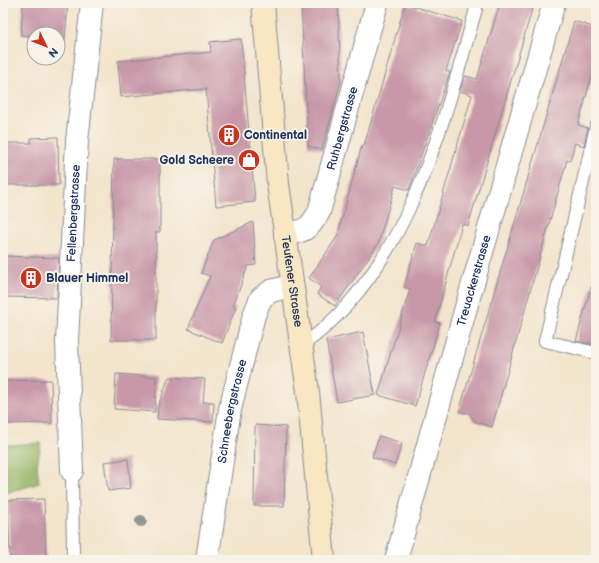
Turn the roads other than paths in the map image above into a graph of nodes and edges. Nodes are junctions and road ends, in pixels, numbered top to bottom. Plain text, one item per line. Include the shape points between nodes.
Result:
1 (92, 3) edge
2 (263, 3) edge
3 (377, 3) edge
4 (475, 3) edge
5 (554, 3) edge
6 (596, 127) edge
7 (285, 235) junction
8 (291, 286) junction
9 (300, 347) junction
10 (596, 353) edge
11 (72, 471) joint
12 (73, 557) dead end
13 (207, 560) edge
14 (324, 560) edge
15 (396, 560) edge

1 - 11 street, Fellenbergstrasse via 77,141 67,342
2 - 7 main road, Teufener Strasse via 273,137
3 - 7 street, Ruhbergstrasse via 319,212 312,224 303,232
4 - 9 lane via 476,9 442,126 418,190 396,234 362,287 336,318
5 - 15 street, Treuackerstrasse
6 - 10 lane via 545,341
7 - 8 main road, Teufener Strasse
8 - 9 main road, Teufener Strasse
8 - 13 street, Schneebergstrasse via 271,291 261,298 254,314 230,409
9 - 14 main road, Teufener Strasse via 311,419
11 - 12 lane

